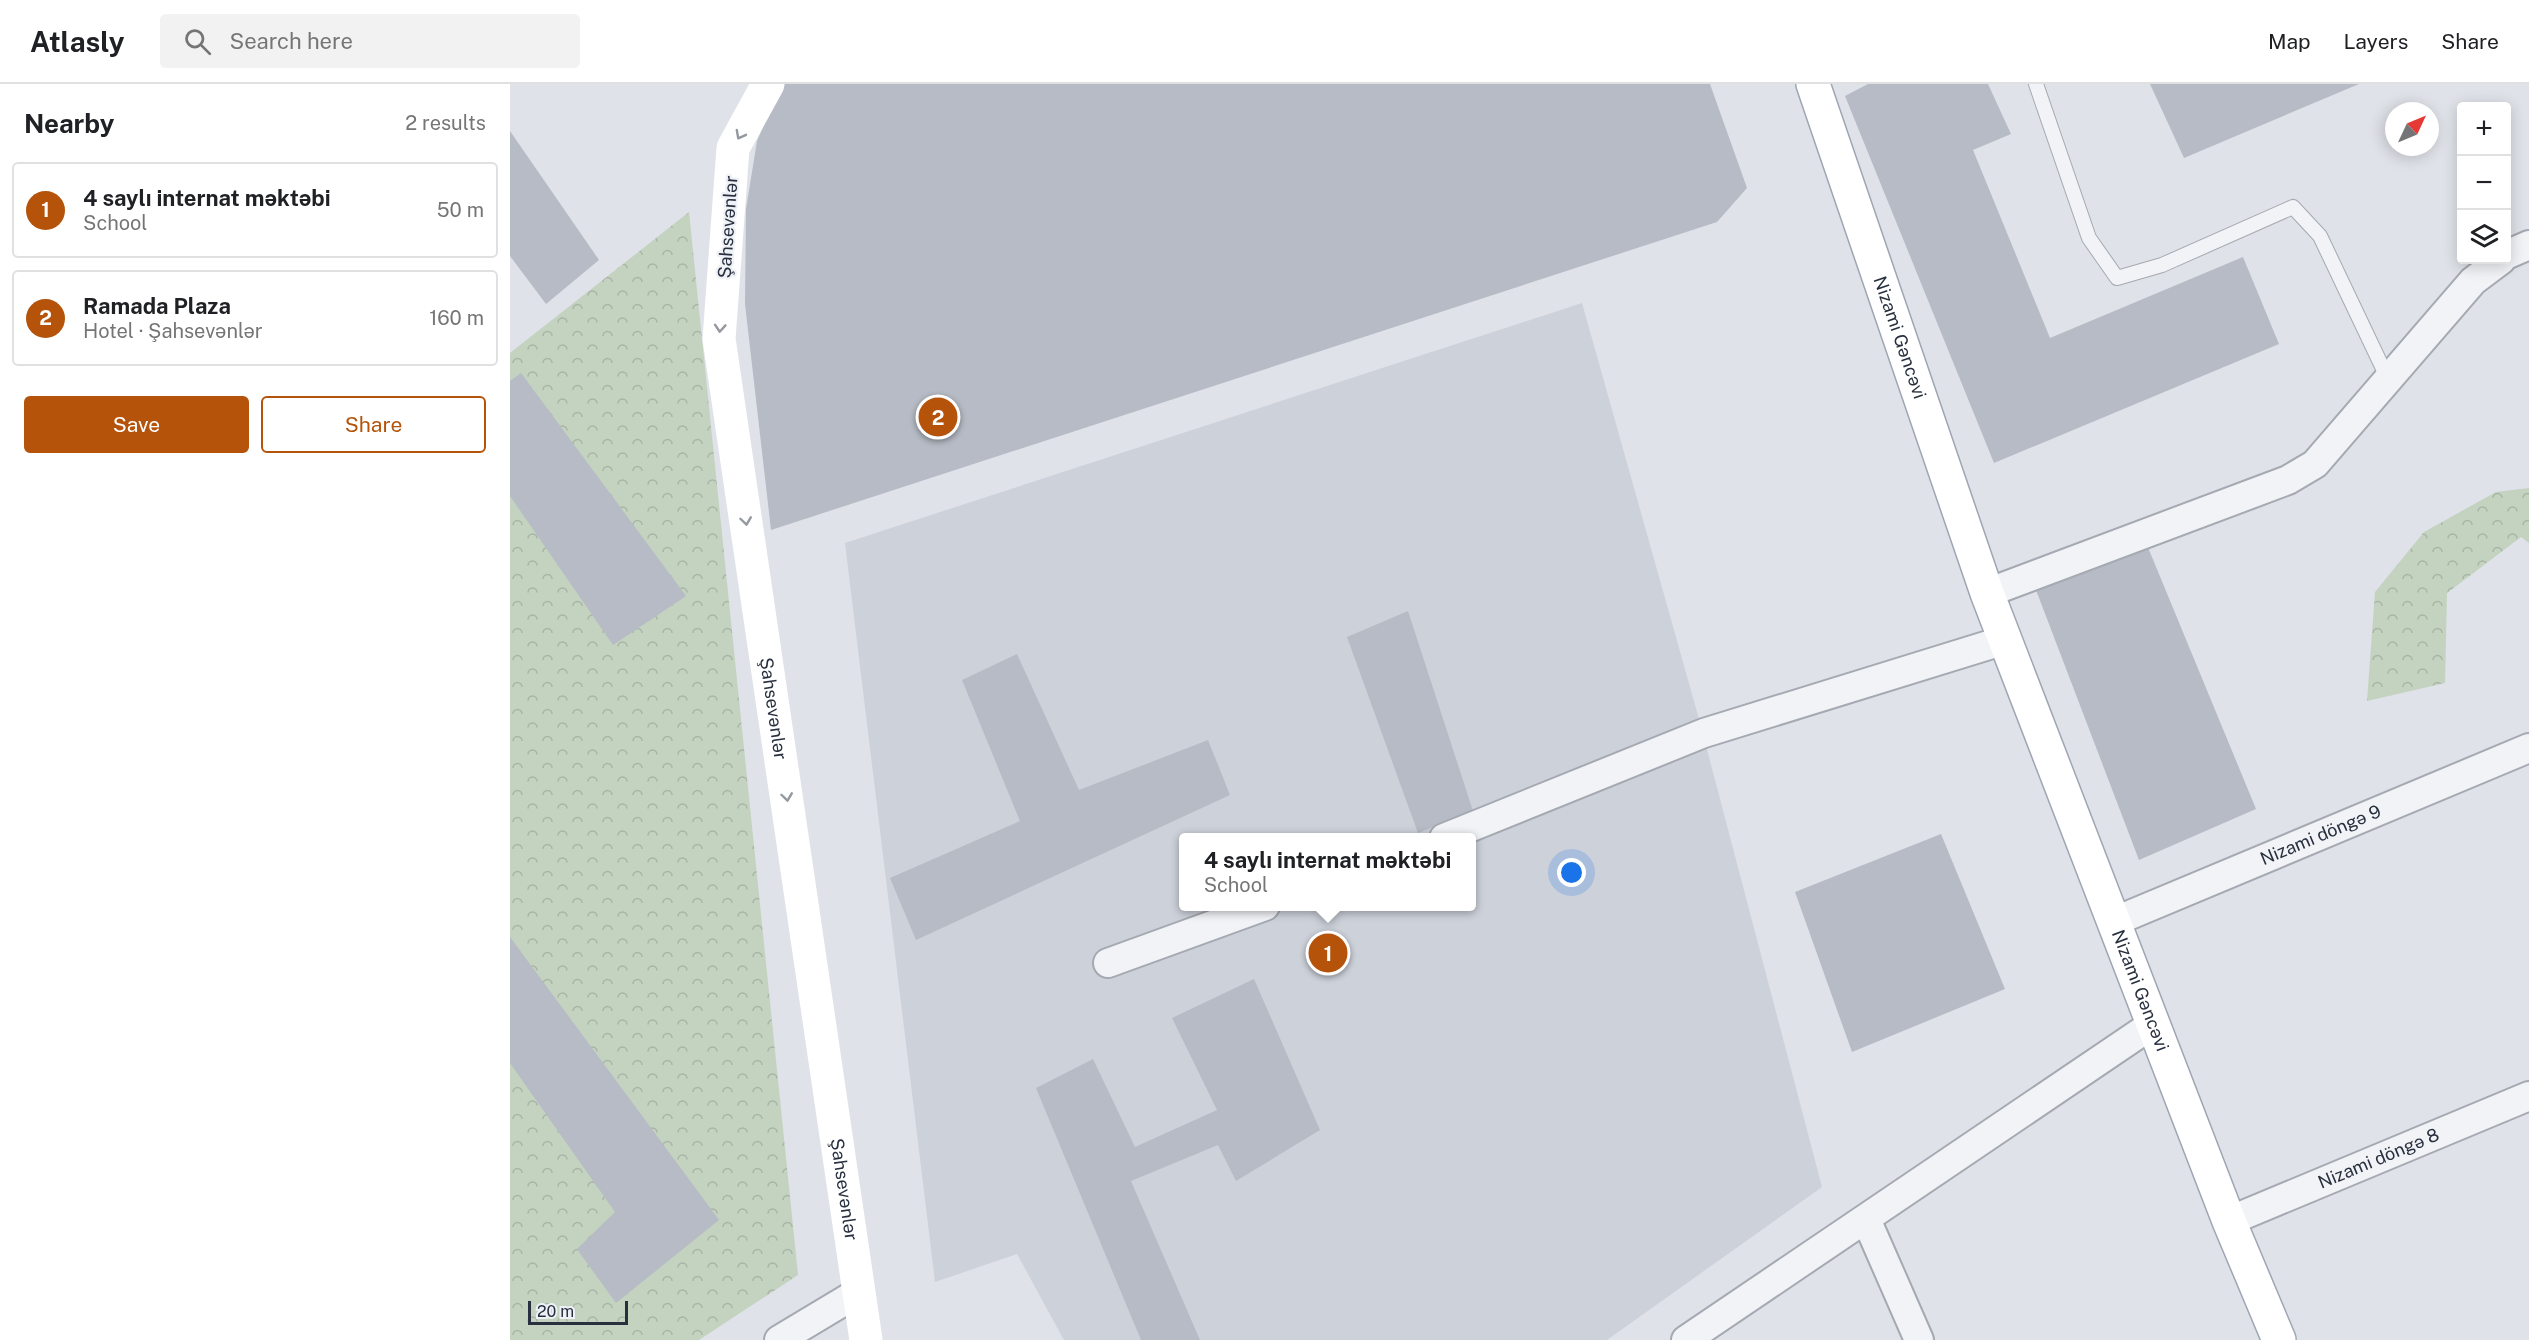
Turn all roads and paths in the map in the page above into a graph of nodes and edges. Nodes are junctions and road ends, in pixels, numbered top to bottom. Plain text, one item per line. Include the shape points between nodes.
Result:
1 (768, 84) edge
2 (1813, 84) edge
3 (2036, 84) edge
4 (2529, 245) edge
5 (2511, 251) edge
6 (2496, 264) edge
7 (2388, 380) junction
8 (1987, 593) junction
9 (2005, 640) junction
10 (2529, 748) edge
11 (1454, 833) edge
12 (1251, 911) edge
13 (2113, 922) junction
14 (1108, 963) dead end
15 (2153, 1024) junction
16 (2529, 1096) edge
17 (1866, 1219) junction
18 (2229, 1221) junction
19 (859, 1292) junction
20 (779, 1340) edge
21 (866, 1340) edge
22 (1686, 1340) edge
23 (1919, 1340) edge
24 (2279, 1340) edge

1 -> 19 main road, Şahsevənlər via 734,148 719,339
2 - 8 main road, Nizami Gəncəvi
3 - 7 lane via 2089,238 2117,278 2162,265 2293,207 2320,236
4 - 5 street
6 - 7 street via 2473,281
7 - 8 street via 2315,464 2288,480
8 - 9 main road, Nizami Gəncəvi
9 - 11 street via 1704,733
9 - 13 main road, Nizami Gəncəvi
10 - 13 street, Nizami döngə 9
12 - 14 street
13 - 15 main road, Nizami Gəncəvi
15 - 17 street
15 - 18 main road, Nizami Gəncəvi
16 - 18 street, Nizami döngə 8
17 - 22 street
17 - 23 street
18 - 24 main road, Nizami Gəncəvi
19 - 20 street
19 - 21 main road, Şahsevənlər

